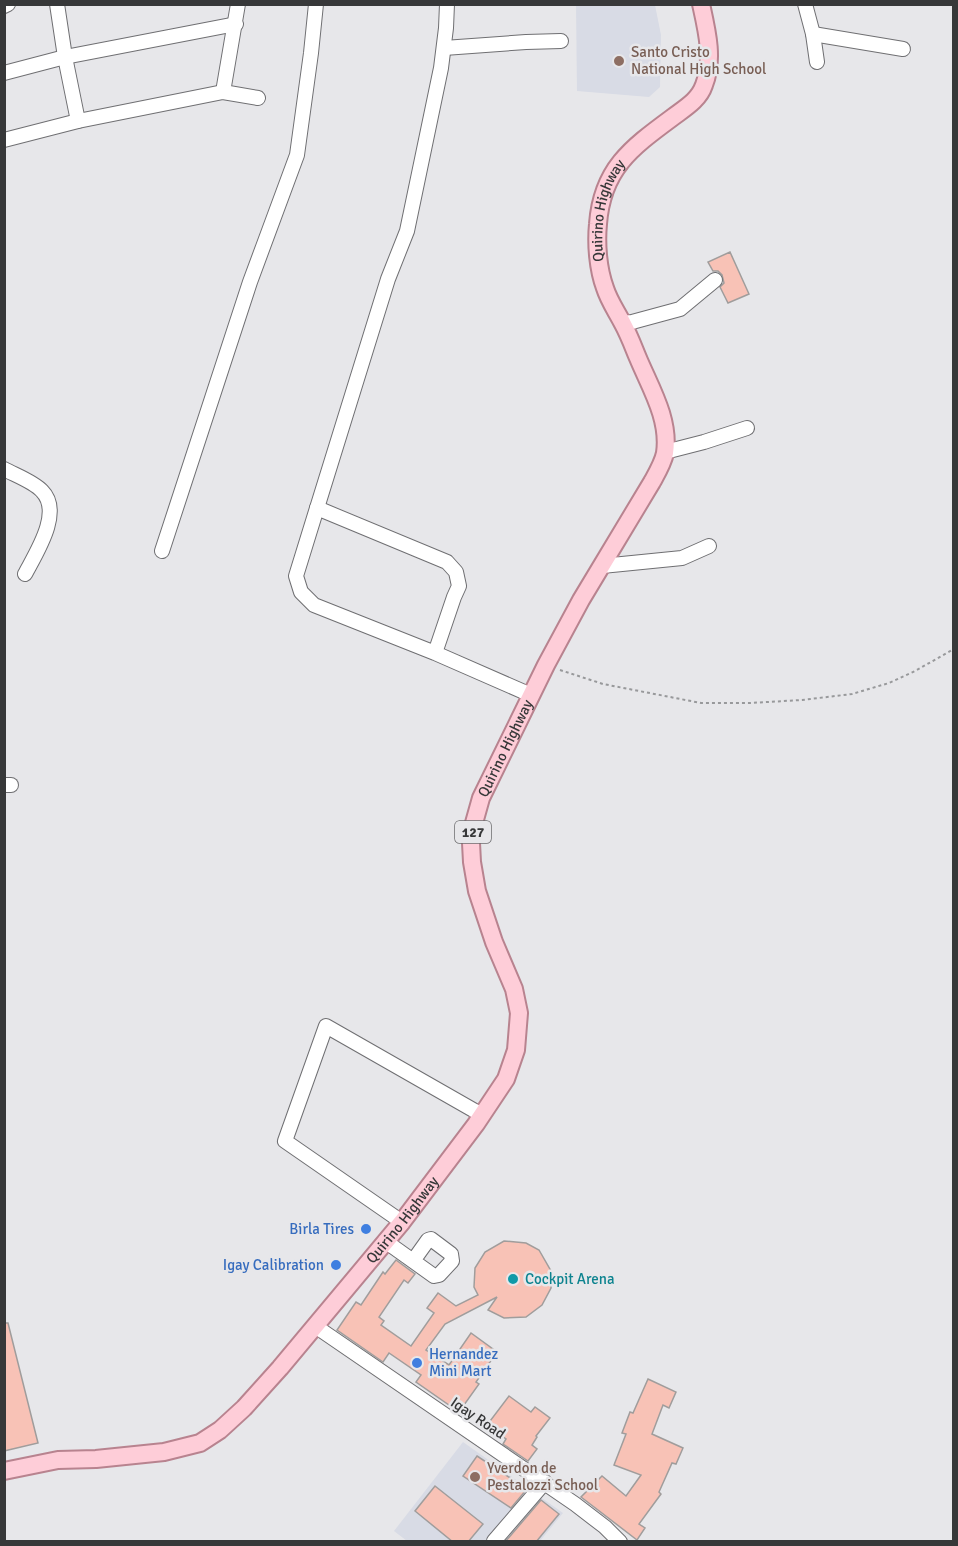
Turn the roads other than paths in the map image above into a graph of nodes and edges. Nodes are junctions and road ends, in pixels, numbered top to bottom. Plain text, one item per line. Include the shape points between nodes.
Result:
1 (57, 4) edge
2 (238, 4) edge
3 (316, 4) edge
4 (447, 4) edge
5 (701, 4) edge
6 (805, 4) edge
7 (236, 24) junction
8 (813, 34) junction
9 (561, 40) dead end
10 (444, 48) junction
11 (903, 49) dead end
12 (65, 57) junction
13 (817, 62) dead end
14 (4, 73) edge
15 (223, 92) junction
16 (258, 98) dead end
17 (78, 121) junction
18 (4, 140) edge
19 (715, 280) dead end
20 (623, 323) junction
21 (747, 428) dead end
22 (665, 452) junction
23 (4, 470) edge
24 (317, 508) junction
25 (709, 546) dead end
26 (162, 551) dead end
27 (602, 566) junction
28 (25, 574) dead end
29 (435, 653) junction
30 (531, 695) junction
31 (482, 1115) junction
32 (402, 1222) junction
33 (385, 1241) junction
34 (413, 1261) dead end
35 (315, 1326) junction
36 (4, 1471) edge
37 (545, 1482) junction
38 (494, 1541) edge
39 (620, 1542) edge

1 - 12 street
2 - 7 street
3 - 26 street via 297,155 250,282
4 - 10 street
5 - 20 main road, Quirino Highway / 127 via 710,57 704,88 695,100 627,154 614,171 601,201 600,270 610,301
6 - 8 street
7 - 12 street
7 - 15 street
8 - 11 street
8 - 13 street
9 - 10 street
10 - 24 street via 407,231 388,279
12 - 14 street
12 - 17 street
15 - 16 street
15 - 17 street
17 - 18 street
19 - 20 street via 680,309
20 - 22 main road, Quirino Highway / 127 via 661,414
21 - 22 street
22 - 27 main road, Quirino Highway / 127 via 660,468
23 - 28 street via 41,489 49,500 47,529
24 - 29 street via 296,576 301,592 314,605
24 - 29 street via 447,562 456,572 459,586
25 - 27 street via 682,558
27 - 30 main road, Quirino Highway / 127
29 - 30 street
30 - 31 main road, Quirino Highway / 127 via 481,798 471,843 483,912 514,989 519,1013 516,1050 506,1079
31 - 32 main road, Quirino Highway / 127
31 - 32 street via 327,1026 285,1141
32 - 33 main road, Quirino Highway / 127
33 - 34 street
33 - 35 main road, Quirino Highway / 127
35 - 36 main road, Quirino Highway / 127 via 244,1408 200,1443 164,1452 58,1460
35 - 37 street, Igay Road
37 - 38 street
37 - 39 street, Igay Road

